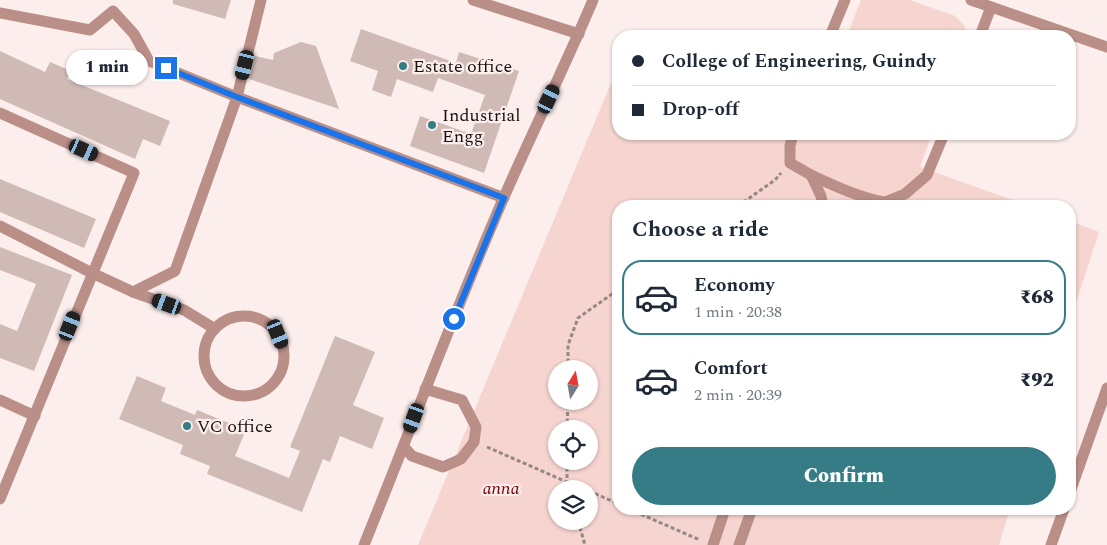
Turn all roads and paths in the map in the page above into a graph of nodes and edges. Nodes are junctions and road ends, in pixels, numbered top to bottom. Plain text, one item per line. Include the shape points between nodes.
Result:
1 (261, 0) edge
2 (473, 0) edge
3 (593, 0) edge
4 (845, 0) edge
5 (970, 0) edge
6 (991, 7) junction
7 (0, 13) edge
8 (832, 30) edge
9 (982, 30) edge
10 (1058, 30) edge
11 (579, 34) junction
12 (1076, 36) edge
13 (1107, 47) edge
14 (237, 97) junction
15 (0, 112) edge
16 (792, 140) edge
17 (942, 140) edge
18 (790, 163) junction
19 (811, 175) junction
20 (504, 198) junction
21 (747, 200) edge
22 (822, 200) edge
23 (870, 200) edge
24 (890, 200) edge
25 (0, 226) edge
26 (92, 273) junction
27 (133, 292) junction
28 (612, 295) edge
29 (215, 329) junction
30 (568, 360) edge
31 (1107, 388) edge
32 (425, 389) junction
33 (0, 400) edge
34 (35, 416) junction
35 (474, 442) junction
36 (404, 447) junction
37 (1076, 475) edge
38 (562, 480) edge
39 (598, 495) edge
40 (0, 499) edge
41 (612, 501) edge
42 (643, 515) edge
43 (722, 515) edge
44 (750, 515) edge
45 (1062, 515) edge
46 (581, 530) edge
47 (708, 543) edge
48 (364, 545) edge
49 (586, 545) edge
50 (739, 545) edge
51 (1051, 545) edge

1 - 14 lane
2 - 11 lane
3 - 11 lane
4 - 8 lane
5 - 6 lane
6 - 9 lane
6 - 10 lane
7 - 14 lane via 90,30 113,11 134,34 148,61
11 - 20 lane
12 - 13 lane
14 - 20 lane
14 - 27 lane via 176,271
15 - 26 lane via 134,173
16 - 18 lane
17 - 24 lane via 927,175 904,194
18 - 19 lane
18 - 21 path via 775,180
19 - 22 lane
19 - 23 lane
20 - 32 lane
25 - 26 lane
26 - 27 lane
26 - 34 lane
27 - 29 lane via 184,310
28 - 30 path via 578,318 568,345
29 - 29 lane via 226,320 254,317 278,334 283,348 282,368 270,387 257,394 242,396 228,392 213,381 206,369 204,356 206,343
31 - 37 lane
32 - 35 lane via 462,400 476,426
32 - 36 lane
33 - 34 lane
34 - 40 lane
35 - 36 lane via 461,459 443,466 412,456
35 - 38 path
36 - 48 lane
39 - 41 path
42 - 47 path
43 - 47 lane
44 - 50 lane
45 - 51 lane
46 - 49 path

